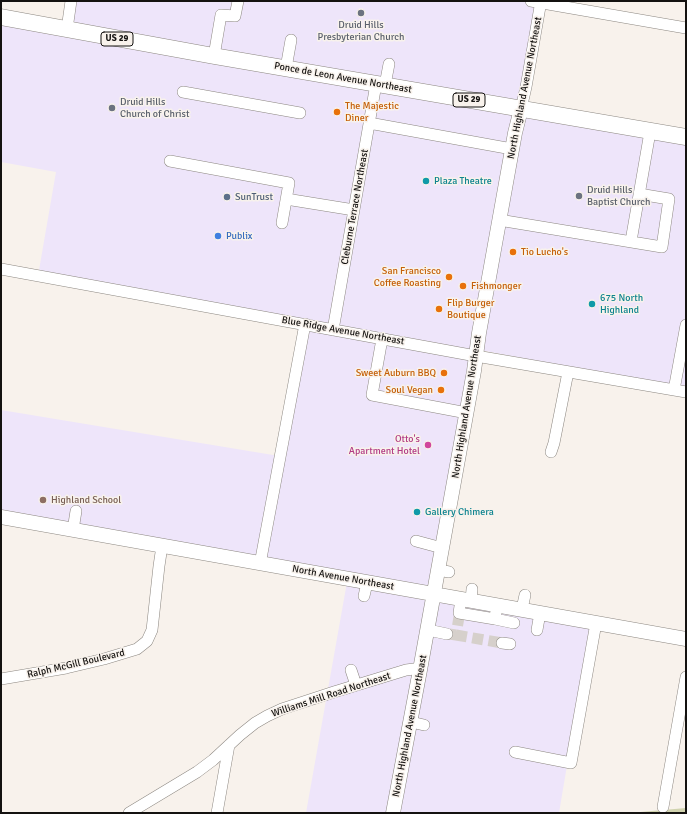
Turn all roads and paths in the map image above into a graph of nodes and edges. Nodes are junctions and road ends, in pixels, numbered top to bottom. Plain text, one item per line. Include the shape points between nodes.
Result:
1 (71, 1) edge
2 (238, 1) edge
3 (538, 2) edge
4 (1, 17) edge
5 (686, 28) edge
6 (67, 29) junction
7 (291, 40) dead end
8 (214, 56) junction
9 (389, 64) dead end
10 (286, 68) junction
11 (380, 85) junction
12 (183, 92) dead end
13 (521, 109) junction
14 (300, 113) dead end
15 (369, 123) junction
16 (650, 132) junction
17 (686, 137) edge
18 (512, 149) junction
19 (170, 161) dead end
20 (639, 194) junction
21 (286, 199) junction
22 (354, 210) junction
23 (499, 220) junction
24 (282, 223) dead end
25 (631, 241) junction
26 (1, 269) edge
27 (305, 324) junction
28 (686, 325) edge
29 (334, 330) junction
30 (382, 338) junction
31 (476, 356) junction
32 (568, 372) junction
33 (674, 390) junction
34 (686, 392) edge
35 (467, 413) junction
36 (551, 452) dead end
37 (76, 511) dead end
38 (1, 517) edge
39 (72, 530) junction
40 (416, 541) dead end
41 (162, 546) junction
42 (442, 548) junction
43 (260, 564) junction
44 (434, 594) junction
45 (525, 595) dead end
46 (464, 604) junction
47 (497, 605) junction
48 (519, 609) junction
49 (540, 613) junction
50 (495, 619) junction
51 (596, 623) junction
52 (428, 630) junction
53 (537, 630) dead end
54 (447, 634) tunnel mouth
55 (686, 639) edge
56 (351, 670) dead end
57 (420, 670) junction
58 (686, 677) edge
59 (1, 679) edge
60 (356, 685) junction
61 (229, 745) junction
62 (515, 752) dead end
63 (663, 807) dead end
64 (129, 813) edge
65 (217, 813) edge
66 (394, 813) edge

1 - 6 street
2 - 8 street via 236,16 221,15
3 - 5 street
3 - 13 street, North Highland Avenue Northeast
4 - 6 highway, Ponce de Leon Avenue Northeast / US 29
6 - 8 highway, Ponce de Leon Avenue Northeast / US 29
7 - 10 street
8 - 10 highway, Ponce de Leon Avenue Northeast / US 29
9 - 11 street, Cleburne Terrace Northeast
10 - 11 highway, Ponce de Leon Avenue Northeast / US 29
11 - 13 highway, Ponce de Leon Avenue Northeast / US 29
11 - 15 street, Cleburne Terrace Northeast
12 - 14 street
13 - 16 highway, Ponce de Leon Avenue Northeast / US 29
13 - 18 main road, North Highland Avenue Northeast
15 - 18 street
15 - 22 street, Cleburne Terrace Northeast
16 - 17 highway, Ponce de Leon Avenue Northeast / US 29
16 - 20 street
18 - 23 main road, North Highland Avenue Northeast
19 - 21 street via 289,183
20 - 25 street
20 - 25 street via 669,199 662,247
21 - 22 street
21 - 24 street
22 - 29 street, Cleburne Terrace Northeast
23 - 25 street
23 - 31 main road, North Highland Avenue Northeast
26 - 27 street, Blue Ridge Avenue Northeast
27 - 29 street, Blue Ridge Avenue Northeast
27 - 43 street
28 - 33 street
29 - 30 street, Blue Ridge Avenue Northeast
30 - 31 street, Blue Ridge Avenue Northeast
30 - 35 street via 372,395
31 - 32 street, Blue Ridge Avenue Northeast
31 - 35 main road, North Highland Avenue Northeast
32 - 33 street, Blue Ridge Avenue Northeast
32 - 36 street
33 - 34 street, Blue Ridge Avenue Northeast
35 - 42 main road, North Highland Avenue Northeast
37 - 39 street
38 - 39 main road, North Avenue Northeast
39 - 41 main road, North Avenue Northeast
40 - 42 street
41 - 43 main road, North Avenue Northeast
41 - 59 street, Ralph McGill Boulevard via 152,630 147,641 137,649 104,659
42 - 44 main road, North Highland Avenue Northeast via 444,571
43 - 44 main road, North Avenue Northeast via 365,589
44 - 46 main road, North Avenue Northeast
44 - 52 main road, North Highland Avenue Northeast
45 - 48 street
46 - 47 main road, North Avenue Northeast
46 - 50 street
47 - 48 main road, North Avenue Northeast
47 - 50 street
48 - 49 main road, North Avenue Northeast
48 - 50 street via 514,625
49 - 51 main road, North Avenue Northeast
49 - 53 street
51 - 55 main road, North Avenue Northeast
51 - 62 street via 571,763
52 - 54 street
52 - 57 main road, North Highland Avenue Northeast
56 - 60 street
57 - 60 street, Williams Mill Road Northeast via 406,670
57 - 66 main road, North Highland Avenue Northeast via 417,724
58 - 63 street
60 - 61 street, Williams Mill Road Northeast via 267,716
61 - 64 street, Williams Mill Road Northeast via 197,772
61 - 65 street

